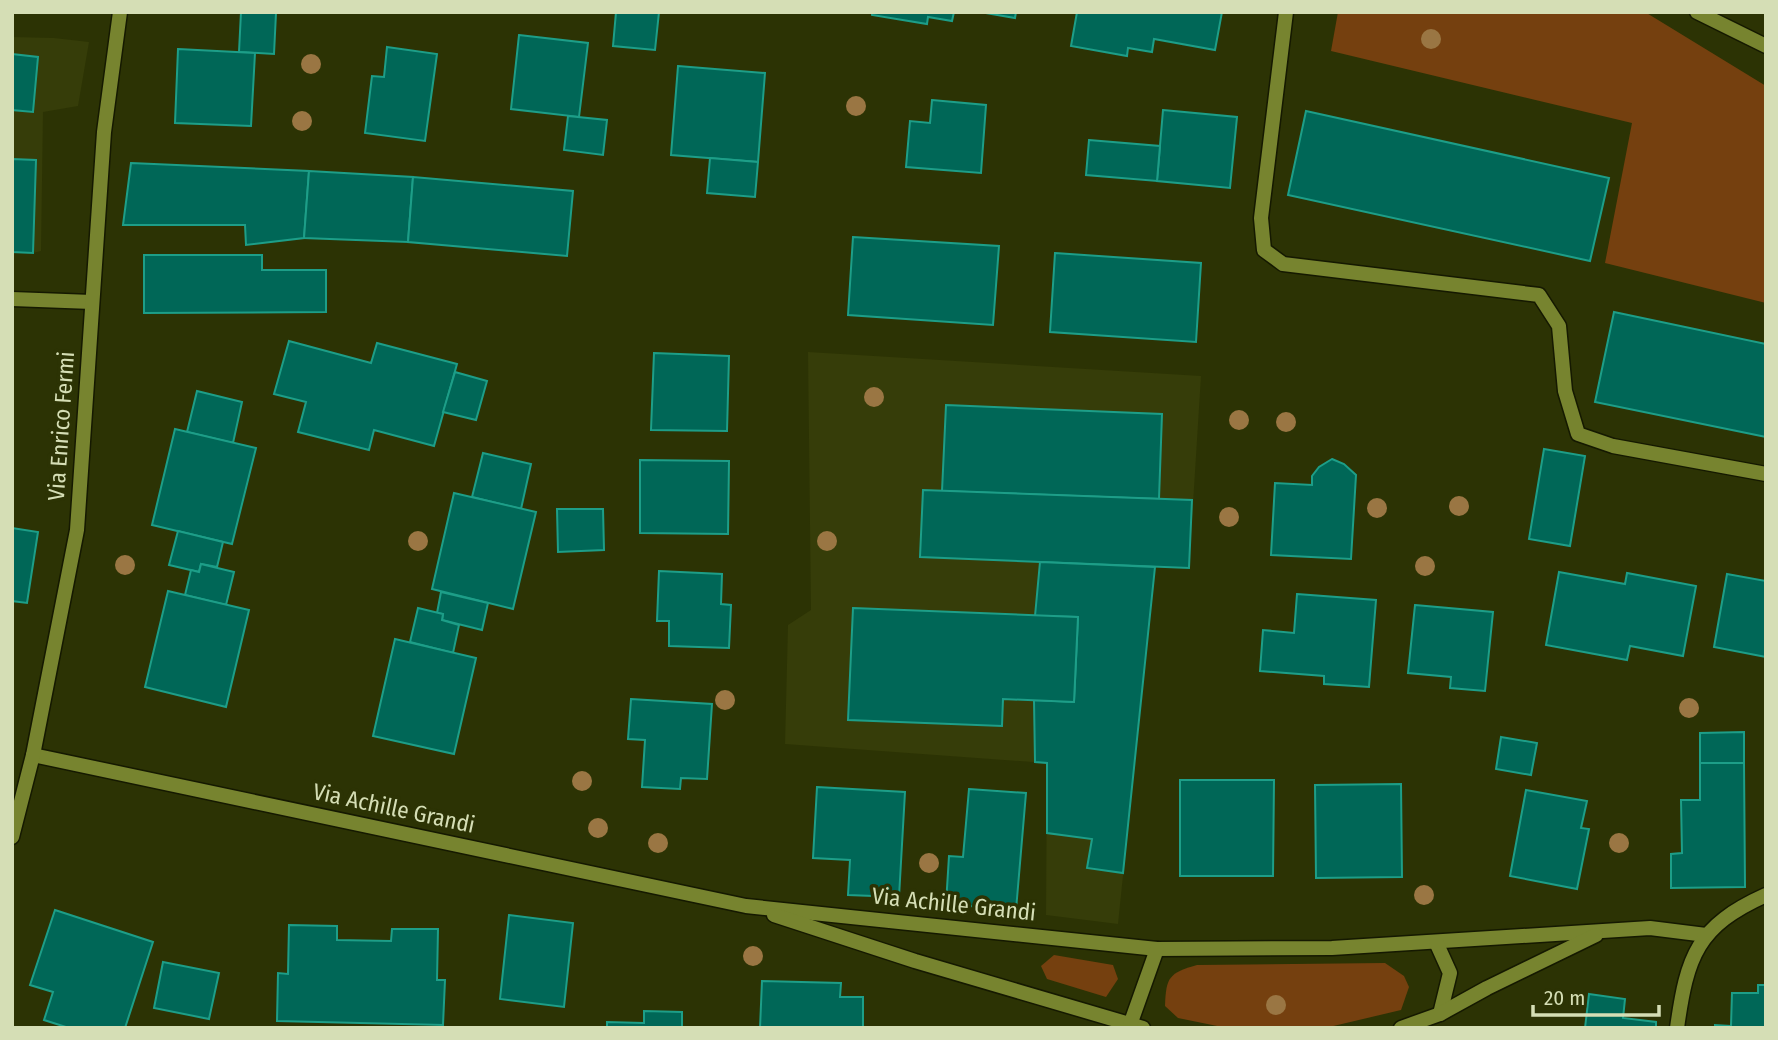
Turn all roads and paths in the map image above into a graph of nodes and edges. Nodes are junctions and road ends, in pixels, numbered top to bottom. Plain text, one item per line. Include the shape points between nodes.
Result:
1 (120, 12) edge
2 (1286, 12) edge
3 (1698, 12) edge
4 (1766, 46) edge
5 (12, 299) edge
6 (92, 302) junction
7 (1766, 474) edge
8 (33, 755) junction
9 (12, 837) edge
10 (1766, 895) edge
11 (746, 906) junction
12 (1601, 932) junction
13 (1706, 935) junction
14 (1436, 942) junction
15 (1157, 948) junction
16 (1440, 1014) junction
17 (1137, 1027) edge
18 (1401, 1028) edge
19 (1678, 1028) edge

1 - 6 street, Via Enrico Fermi via 104,132
2 - 7 street via 1261,218 1264,250 1283,264 1539,295 1559,326 1565,391 1578,435 1613,446
3 - 4 street
5 - 6 street
6 - 8 street, Via Enrico Fermi via 77,530
8 - 9 street, Via Enrico Fermi
8 - 11 street, Via Achille Grandi
10 - 13 street via 1725,917
11 - 15 street, Via Achille Grandi
11 - 17 street, Via Achille Grandi
12 - 13 street, Via Achille Grandi via 1650,928
12 - 14 street, Via Achille Grandi
12 - 16 street, Via Achille Grandi
13 - 19 street via 1684,981
14 - 15 street, Via Achille Grandi via 1332,948
14 - 16 street via 1450,973
15 - 17 street, Via Achille Grandi
16 - 18 street, Via Achille Grandi

